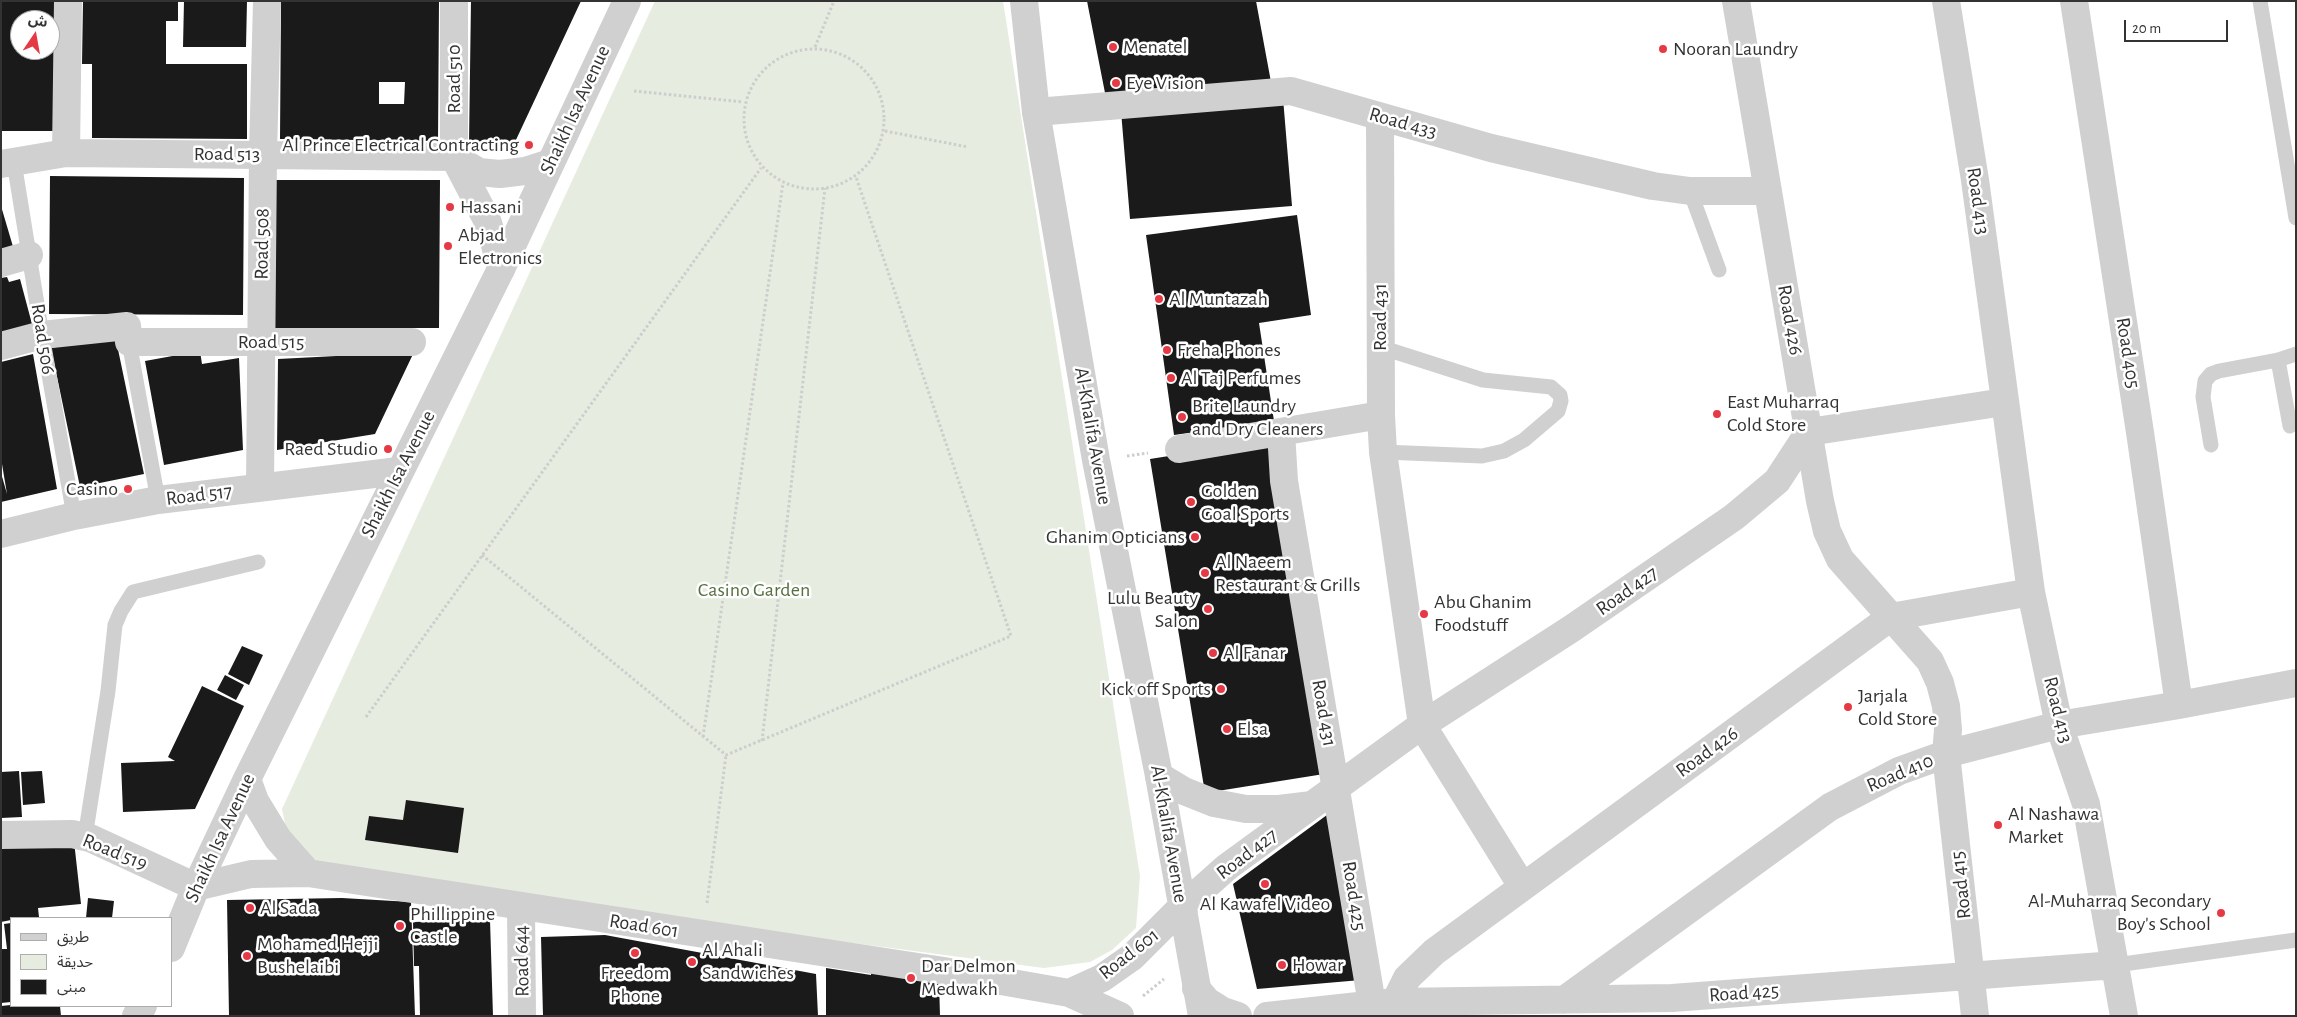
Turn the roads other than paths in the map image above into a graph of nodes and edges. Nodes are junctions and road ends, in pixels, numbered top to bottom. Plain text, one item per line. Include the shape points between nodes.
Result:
1 (68, 1) edge
2 (266, 1) edge
3 (454, 1) edge
4 (626, 1) edge
5 (1024, 1) edge
6 (1736, 1) edge
7 (1946, 1) edge
8 (2074, 1) edge
9 (2260, 1) edge
10 (1036, 112) junction
11 (1380, 117) junction
12 (66, 153) junction
13 (263, 154) junction
14 (454, 156) junction
15 (8, 163) edge
16 (550, 163) junction
17 (1690, 191) junction
18 (1768, 191) junction
19 (2296, 218) edge
20 (30, 255) junction
21 (1, 263) edge
22 (501, 269) junction
23 (1719, 270) dead end
24 (42, 335) junction
25 (129, 342) junction
26 (261, 342) junction
27 (412, 342) dead end
28 (1, 346) edge
29 (1380, 347) junction
30 (2296, 354) edge
31 (2278, 360) junction
32 (2004, 402) junction
33 (1381, 415) junction
34 (2290, 426) dead end
35 (1281, 432) junction
36 (1810, 432) junction
37 (2211, 445) dead end
38 (1179, 449) road end
39 (1383, 452) junction
40 (399, 472) junction
41 (260, 487) junction
42 (158, 500) junction
43 (74, 516) junction
44 (1, 534) edge
45 (258, 562) dead end
46 (2031, 592) junction
47 (1892, 617) junction
48 (2296, 683) edge
49 (2180, 705) junction
50 (1422, 725) junction
51 (2059, 725) junction
52 (1946, 754) junction
53 (1160, 776) junction
54 (247, 779) junction
55 (1337, 787) junction
56 (1313, 804) junction
57 (1, 835) edge
58 (85, 837) junction
59 (308, 873) junction
60 (1522, 886) junction
61 (196, 887) junction
62 (521, 907) junction
63 (1182, 907) junction
64 (2296, 940) edge
65 (172, 946) edge
66 (2116, 965) junction
67 (1971, 977) junction
68 (1196, 988) junction
69 (1069, 994) junction
70 (1564, 1000) junction
71 (1383, 1003) junction
72 (144, 1007) edge
73 (1673, 1007) edge
74 (1458, 1008) edge
75 (155, 1016) edge
76 (522, 1016) edge
77 (1120, 1016) edge
78 (1202, 1016) edge
79 (1238, 1016) edge
80 (1267, 1016) edge
81 (1975, 1016) edge
82 (2124, 1016) edge

1 - 12 street
2 - 13 street, Road 508
3 - 14 street, Road 510
4 - 16 street, Shaikh Isa Avenue
5 - 10 street, Al-Khalifa Avenue
6 - 18 street, Road 426
7 - 32 street, Road 413 via 1975,180
8 - 49 street, Road 405
9 - 19 lane
10 - 11 street, Road 433 via 1291,91
10 - 53 street, Al-Khalifa Avenue via 1096,460
11 - 17 street, Road 433 via 1491,148 1653,186
11 - 29 street, Road 431
12 - 13 street, Road 513
12 - 15 street, Road 513
13 - 14 street, Road 513
13 - 26 street, Road 508
14 - 16 street via 479,172 500,174
14 - 22 street via 487,220
15 - 20 lane, Road 506
16 - 22 street, Shaikh Isa Avenue
17 - 18 street, Road 433
17 - 23 lane
18 - 36 street, Road 426
20 - 21 street
20 - 24 lane, Road 506
22 - 40 street, Shaikh Isa Avenue
24 - 25 street via 127,326
24 - 28 street
24 - 43 lane, Road 506
25 - 26 street, Road 515
25 - 42 lane
26 - 27 street, Road 515
26 - 41 street, Road 508
29 - 33 street, Road 431
29 - 39 lane via 1483,380 1551,387 1560,395 1561,401 1558,411 1524,440 1504,452 1482,456
30 - 31 lane
31 - 34 lane
31 - 37 lane via 2219,371 2205,381 2203,397
32 - 36 street
32 - 46 street, Road 413
33 - 35 street
33 - 39 street
35 - 38 street
35 - 55 street, Road 431 via 1284,481
36 - 47 street, Road 426 via 1827,531 1840,559
36 - 50 street, Road 427 via 1777,481 1734,517 1571,629
39 - 50 street
40 - 41 street, Road 517
40 - 54 street, Shaikh Isa Avenue
41 - 42 street, Road 517
42 - 43 street, Road 517
43 - 44 street, Road 517
45 - 58 lane via 133,592 121,610 115,625
46 - 47 street
46 - 51 street, Road 413
47 - 52 street, Road 426 via 1930,661 1940,683 1946,706
47 - 60 street, Road 426
48 - 49 street, Road 410
49 - 51 street, Road 410
50 - 55 street, Road 427
50 - 60 street
51 - 52 street, Road 410
51 - 66 street, Road 413 via 2086,804
52 - 67 street, Road 415
52 - 70 street, Road 410 via 1898,771 1830,807
53 - 56 street, Road 427 via 1184,791 1214,803 1246,809
53 - 63 street, Al-Khalifa Avenue
54 - 59 street via 265,820
54 - 61 street, Shaikh Isa Avenue
55 - 56 street, Road 427
55 - 71 street, Road 425
56 - 63 street, Road 427 via 1228,867
57 - 58 street, Road 519 via 72,834
58 - 61 street, Road 519
59 - 61 street, Road 601 via 251,874
59 - 62 street, Road 601
60 - 71 street, Road 426 via 1421,963
61 - 65 street, Shaikh Isa Avenue
62 - 69 street, Road 601 via 944,971
62 - 76 street, Road 644
63 - 68 street, Al-Khalifa Avenue
63 - 69 street, Road 601 via 1132,957 1102,978
64 - 66 lane
66 - 67 street, Road 425
66 - 82 street, Road 413
67 - 73 street, Road 425
67 - 81 street, Road 415
68 - 78 street, Al-Khalifa Avenue
68 - 79 street via 1223,1011
69 - 77 street, Road 601
70 - 73 street, Road 425
70 - 74 street, Road 425
71 - 74 street, Road 425
71 - 80 street, Road 425
72 - 75 street

